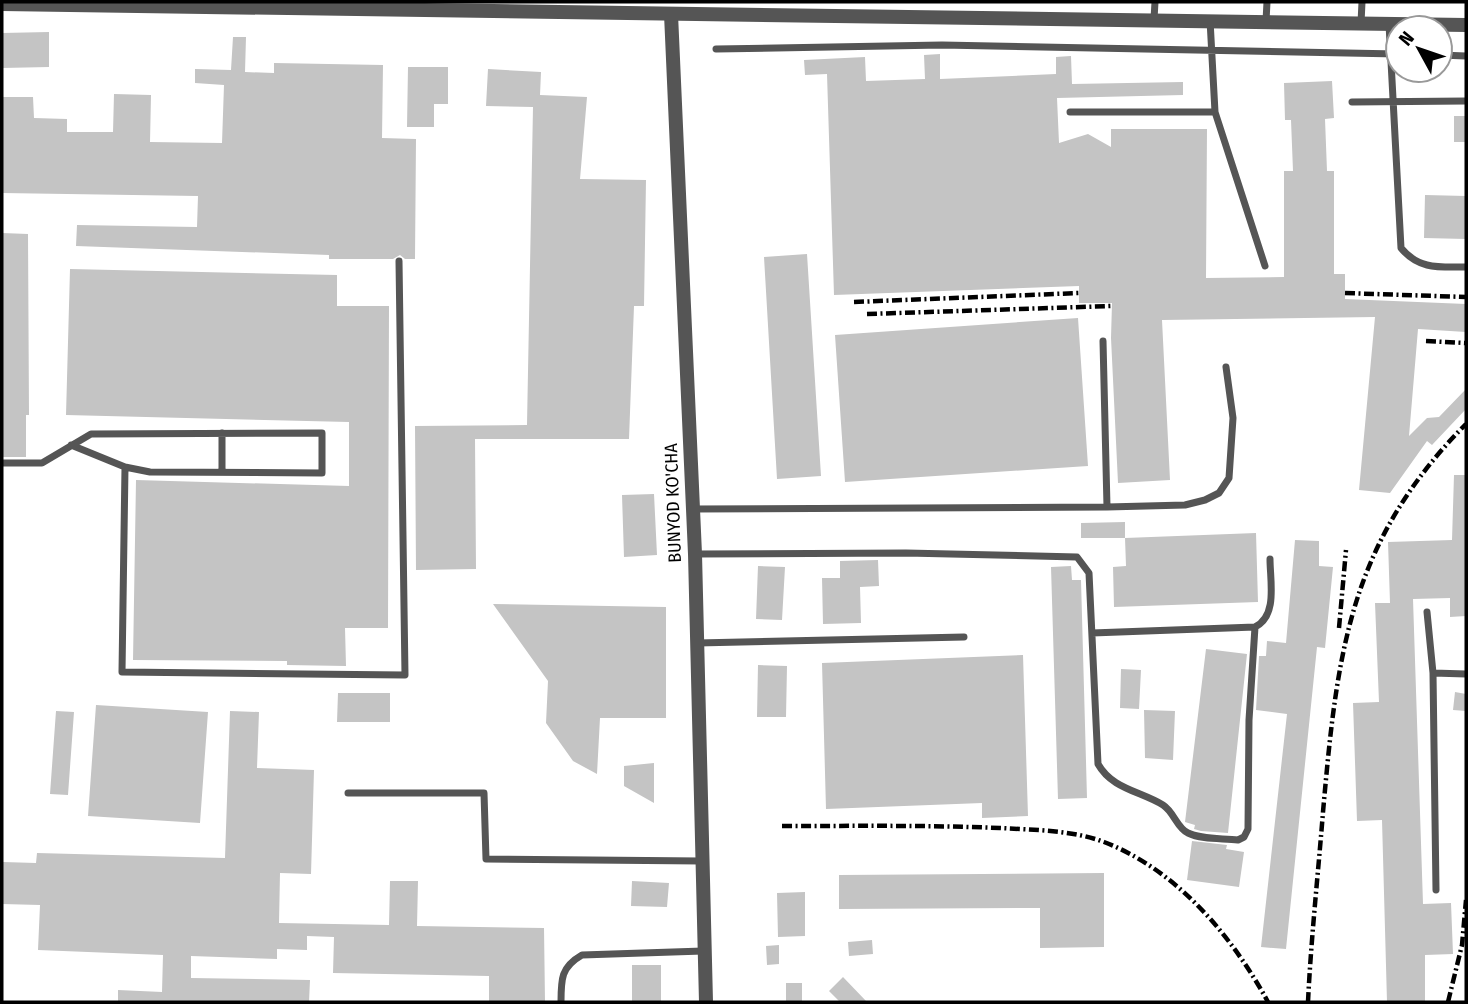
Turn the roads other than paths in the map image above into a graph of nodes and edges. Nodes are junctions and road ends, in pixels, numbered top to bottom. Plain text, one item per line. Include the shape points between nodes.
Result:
1 (1155, 2) edge
2 (1267, 2) edge
3 (1362, 2) edge
4 (2, 4) edge
5 (670, 8) edge
6 (1154, 19) junction
7 (1210, 19) junction
8 (1266, 21) junction
9 (1361, 23) junction
10 (1384, 24) edge
11 (716, 49) dead end
12 (1211, 50) junction
13 (1384, 54) edge
14 (1395, 84) edge
15 (1395, 101) junction
16 (1466, 101) edge
17 (1352, 103) dead end
18 (1070, 112) dead end
19 (1214, 112) junction
20 (400, 261) dead end
21 (1265, 265) dead end
22 (1466, 267) edge
23 (1103, 341) dead end
24 (1226, 367) dead end
25 (222, 433) junction
26 (71, 446) junction
27 (2, 463) edge
28 (125, 467) junction
29 (222, 472) junction
30 (1107, 507) junction
31 (693, 509) junction
32 (695, 554) junction
33 (1270, 559) dead end
34 (1427, 612) dead end
35 (1255, 628) junction
36 (1092, 633) junction
37 (964, 637) dead end
38 (697, 643) junction
39 (1433, 673) junction
40 (1466, 674) edge
41 (348, 793) dead end
42 (701, 861) junction
43 (1436, 890) dead end
44 (702, 951) junction
45 (561, 1002) edge
46 (706, 1002) edge

1 - 6 lane
2 - 8 lane
3 - 9 lane
4 - 5 street
5 - 6 street
5 - 31 street, BUNYOD KO'CHA
6 - 7 street
7 - 8 street
7 - 12 lane
8 - 9 street
9 - 10 street
11 - 12 lane via 942,45
12 - 13 lane
12 - 19 lane
14 - 15 lane
15 - 16 lane
15 - 17 lane
15 - 22 lane via 1401,248 1410,260 1423,266
18 - 19 lane
19 - 21 lane
20 - 28 lane via 405,675 122,672
23 - 30 lane
24 - 30 lane via 1233,418 1229,478 1219,493 1185,505
25 - 26 lane via 90,434
25 - 29 lane
25 - 29 lane via 322,433 322,473
26 - 27 lane via 42,463
26 - 28 lane
28 - 29 lane via 150,472
30 - 31 lane
31 - 32 street, BUNYOD KO'CHA
32 - 36 lane via 1069,554 1085,564 1089,573
32 - 38 street, BUNYOD KO'CHA
33 - 35 lane via 1270,613
34 - 39 lane
35 - 36 lane
35 - 36 lane via 1248,829 1238,840 1185,832 1163,805 1104,775 1098,764
37 - 38 lane
38 - 42 street, BUNYOD KO'CHA
39 - 40 lane
39 - 43 lane
41 - 42 lane via 484,793 486,859
42 - 44 street, BUNYOD KO'CHA
44 - 45 lane via 583,955 569,962 561,977
44 - 46 street, BUNYOD KO'CHA

